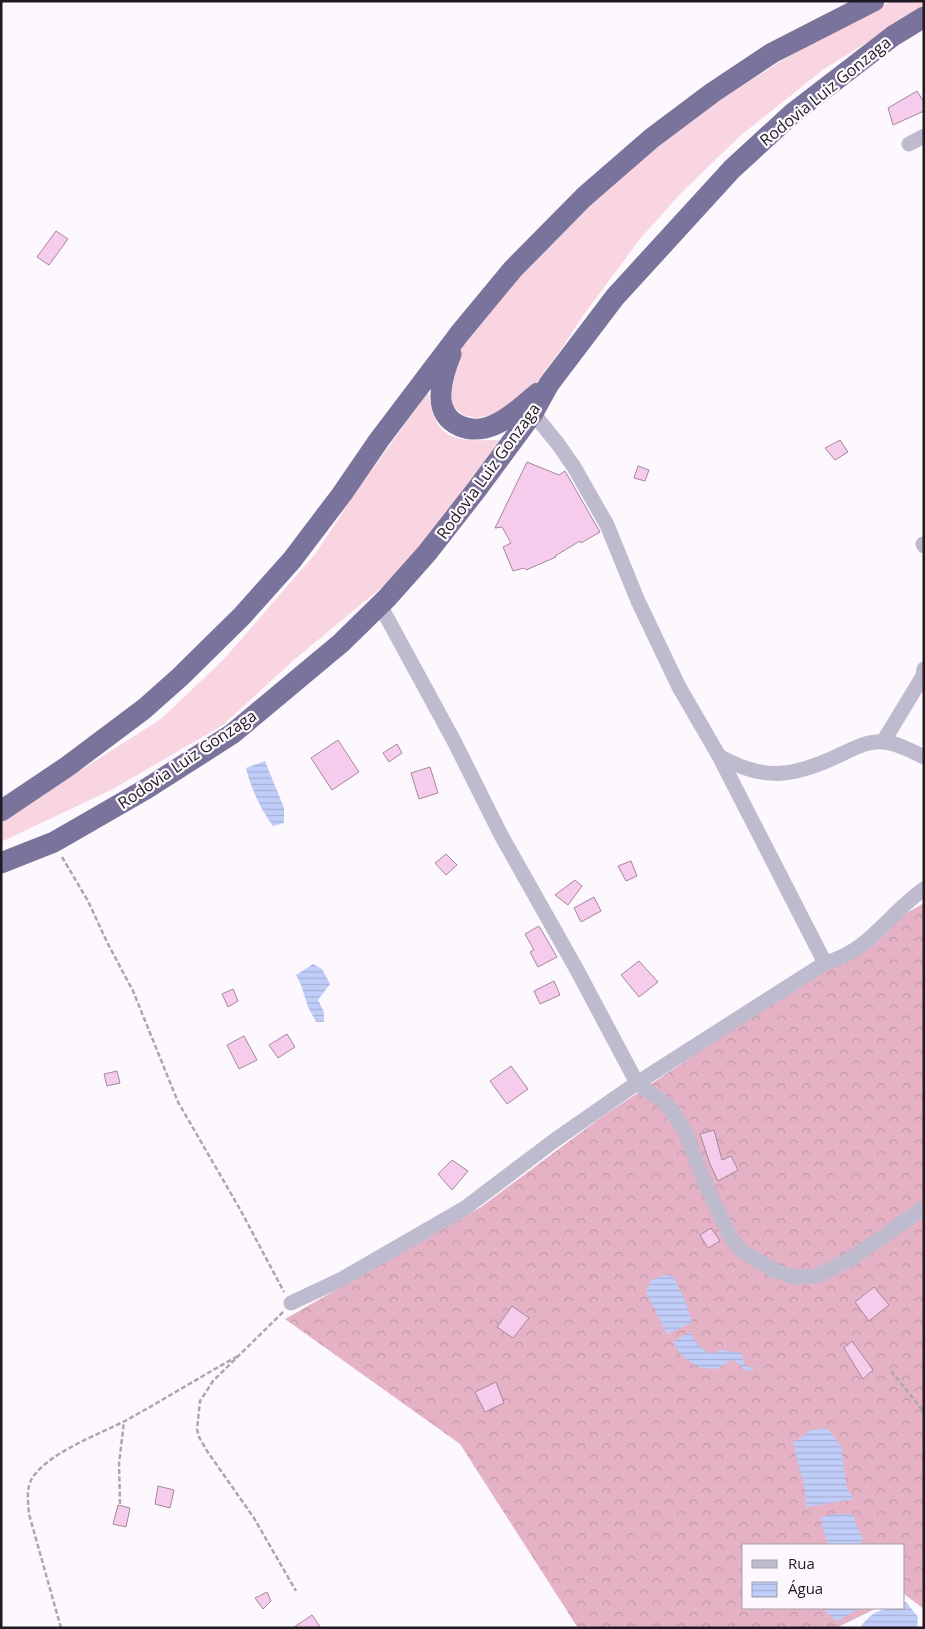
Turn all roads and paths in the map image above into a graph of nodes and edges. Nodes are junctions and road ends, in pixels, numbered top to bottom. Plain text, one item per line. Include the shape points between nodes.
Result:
1 (874, 1) edge
2 (924, 17) edge
3 (924, 136) edge
4 (908, 144) dead end
5 (460, 332) junction
6 (549, 384) junction
7 (533, 413) junction
8 (380, 605) junction
9 (924, 670) edge
10 (883, 742) junction
11 (719, 756) junction
12 (924, 757) edge
13 (1, 811) edge
14 (54, 842) junction
15 (1, 863) edge
16 (924, 889) edge
17 (825, 963) junction
18 (637, 1083) junction
19 (924, 1208) edge
20 (291, 1303) junction
21 (243, 1353) junction
22 (891, 1371) dead end
23 (924, 1412) edge
24 (124, 1421) junction
25 (120, 1504) dead end
26 (296, 1591) dead end
27 (61, 1628) edge

1 - 5 highway via 772,53 652,138 584,197 513,269
2 - 6 highway, Rodovia Luiz Gonzaga via 893,36 800,107 732,169 615,297
3 - 4 street
5 - 6 highway via 445,370 441,393 441,405 455,424 469,430 495,425
5 - 13 highway via 292,560 242,616 144,709
6 - 7 highway, Rodovia Luiz Gonzaga
7 - 8 highway, Rodovia Luiz Gonzaga via 438,539
7 - 11 street via 574,467 607,525 638,601 679,687
8 - 14 highway, Rodovia Luiz Gonzaga via 341,643 232,734
8 - 18 street
9 - 10 street
10 - 11 street via 869,742 807,770 786,774 752,771
10 - 12 street via 898,744
11 - 17 street
14 - 15 highway, Rodovia Luiz Gonzaga
14 - 20 path via 133,991 178,1102
16 - 17 street via 860,947
17 - 18 street
18 - 19 street via 666,1104 677,1118 732,1240 743,1252 775,1272 795,1277 817,1276 852,1258
18 - 20 street via 465,1208 342,1279
20 - 21 path
21 - 24 path
21 - 26 path via 213,1381 200,1401 198,1437 254,1518
22 - 23 path
24 - 25 path via 119,1464
24 - 27 path via 63,1452 36,1473 30,1482 27,1495 29,1514

